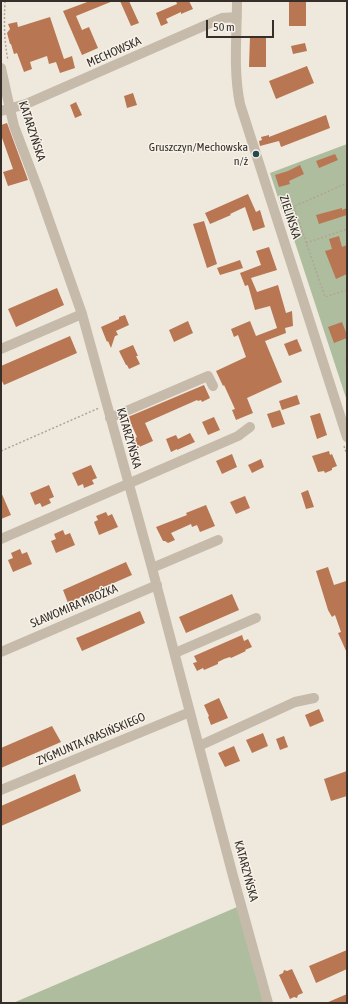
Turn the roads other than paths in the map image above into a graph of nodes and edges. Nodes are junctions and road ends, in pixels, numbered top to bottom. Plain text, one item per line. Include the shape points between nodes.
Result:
1 (237, 1) edge
2 (237, 17) junction
3 (5, 67) edge
4 (5, 110) edge
5 (82, 314) junction
6 (1, 349) edge
7 (213, 386) dead end
8 (110, 418) junction
9 (250, 427) dead end
10 (345, 439) edge
11 (128, 483) junction
12 (1, 540) edge
13 (218, 540) dead end
14 (152, 568) junction
15 (157, 585) junction
16 (256, 618) dead end
17 (1, 652) edge
18 (175, 653) junction
19 (314, 698) dead end
20 (190, 712) junction
21 (199, 746) junction
22 (1, 790) edge
23 (268, 1003) edge

1 - 2 street, ZIELIŃSKA
2 - 4 street, MECHOWSKA via 222,18 26,104
2 - 10 street, ZIELIŃSKA via 236,64 240,104
3 - 4 street, KATARZYŃSKA
4 - 5 street, KATARZYŃSKA via 14,126 38,189
5 - 6 street
5 - 8 street, KATARZYŃSKA
7 - 8 street via 208,376
8 - 11 street, KATARZYŃSKA
9 - 11 street via 238,436
11 - 12 street
11 - 14 street, KATARZYŃSKA
13 - 14 street
14 - 15 street, KATARZYŃSKA
15 - 17 street, SŁAWOMIRA MROŻKA
15 - 18 street, KATARZYŃSKA
16 - 18 street
18 - 20 street, KATARZYŃSKA
19 - 21 street via 295,702
20 - 21 street, KATARZYŃSKA
20 - 22 street, ZYGMUNTA KRASIŃSKIEGO
21 - 23 street, KATARZYŃSKA

